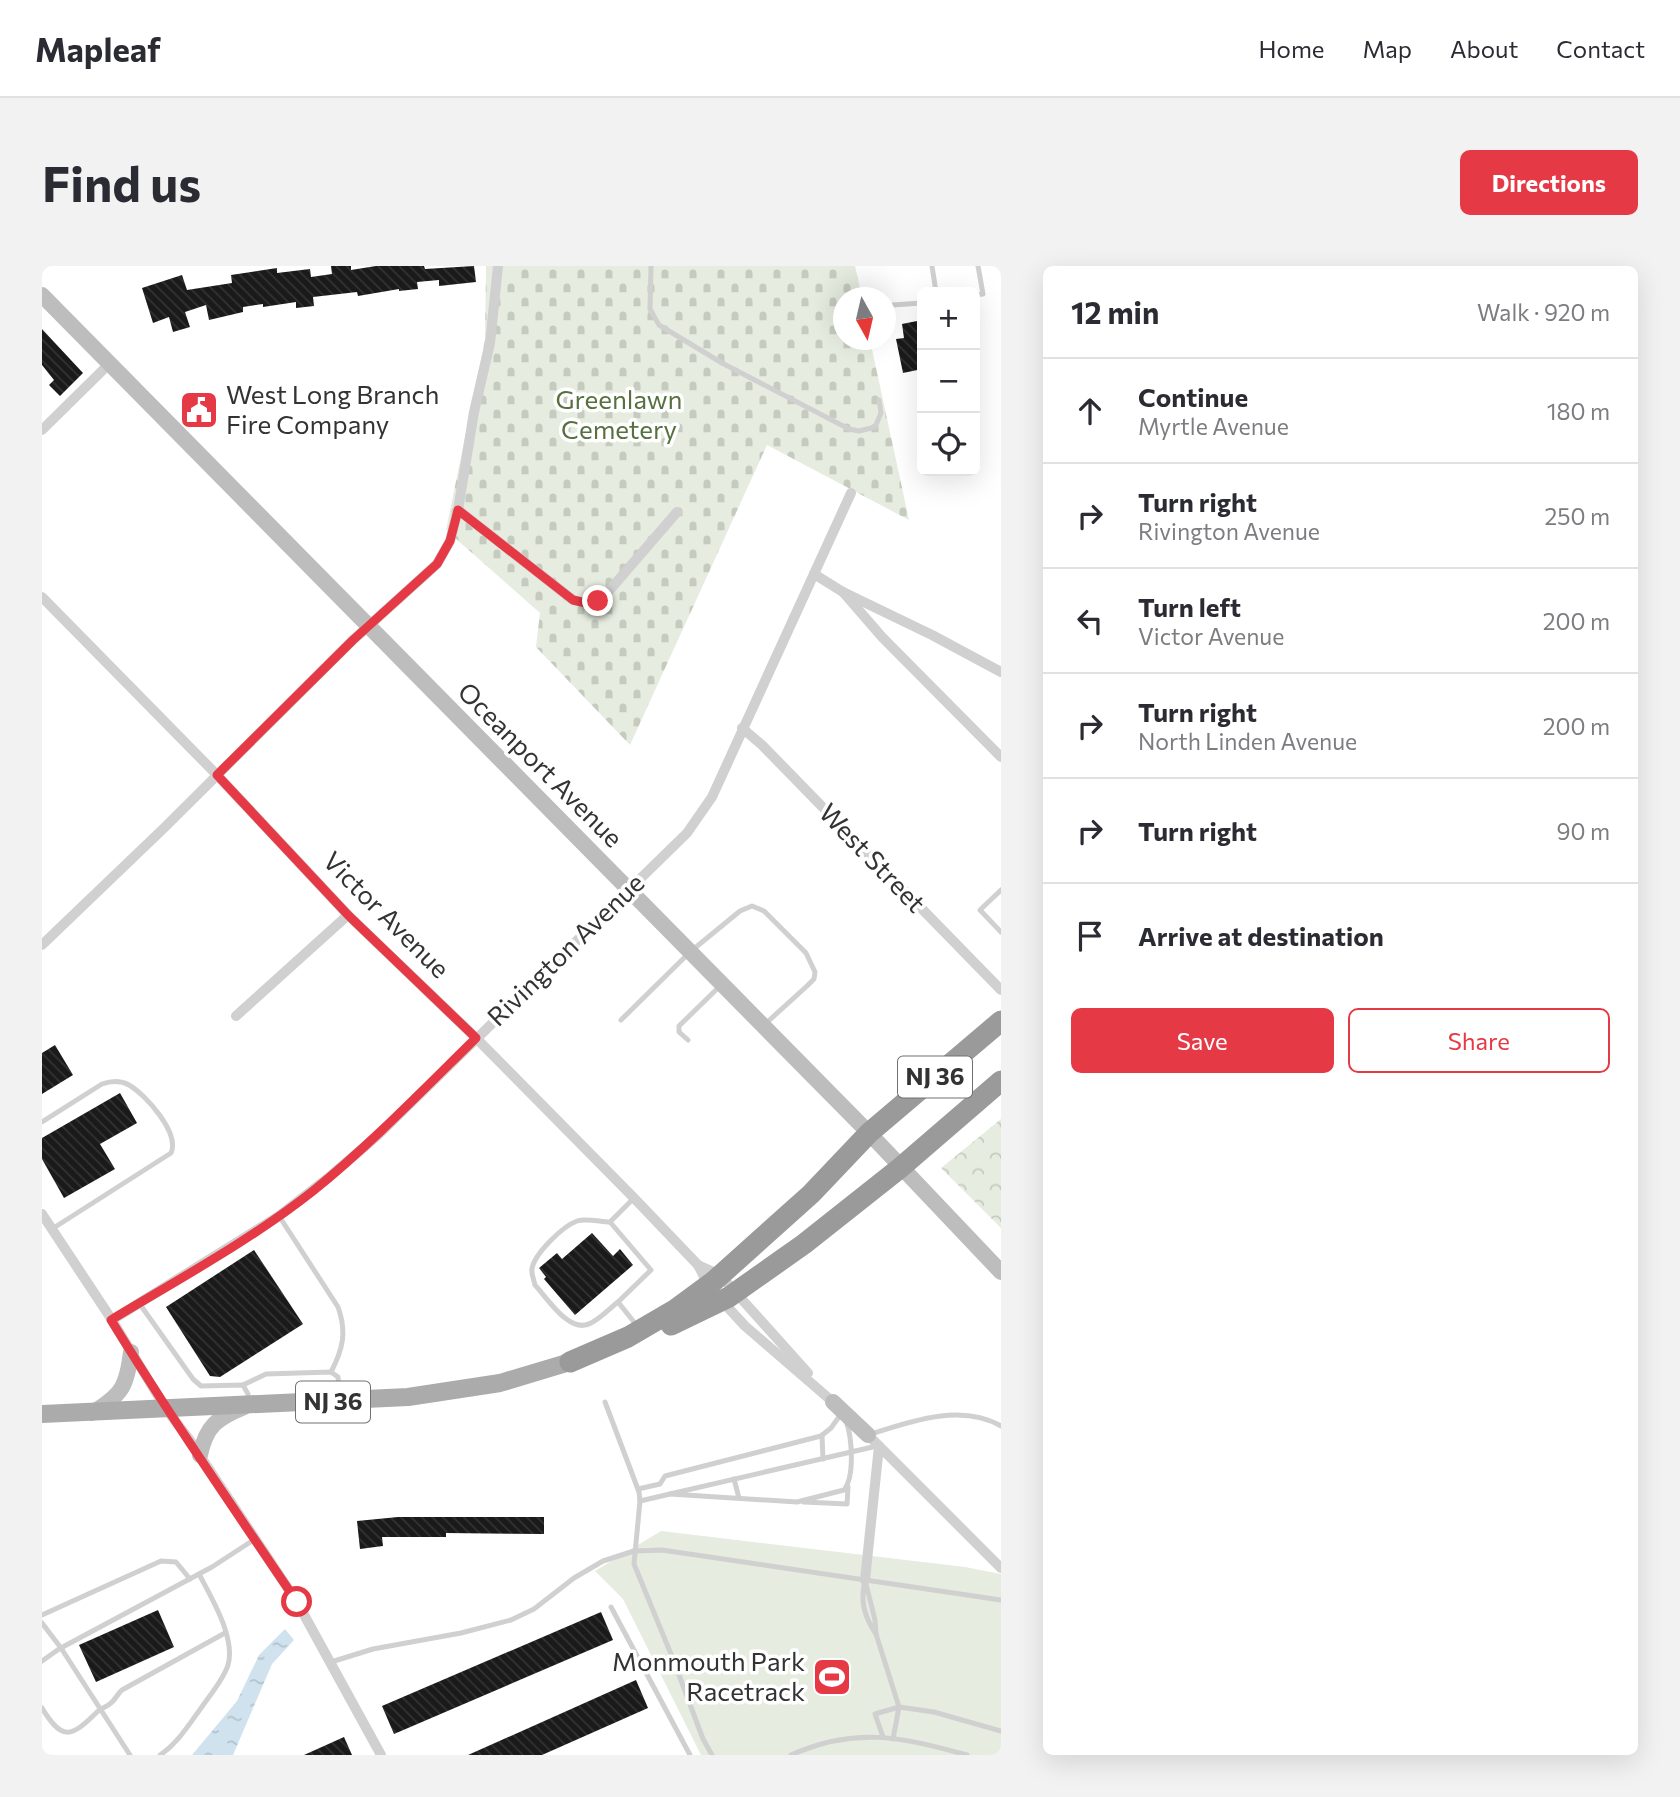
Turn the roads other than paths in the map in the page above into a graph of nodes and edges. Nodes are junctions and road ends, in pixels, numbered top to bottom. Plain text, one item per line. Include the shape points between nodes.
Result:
1 (498, 266) edge
2 (651, 266) edge
3 (932, 266) edge
4 (978, 266) edge
5 (935, 287) edge
6 (980, 294) edge
7 (43, 298) edge
8 (917, 303) edge
9 (896, 305) edge
10 (110, 364) junction
11 (879, 400) dead end
12 (42, 430) edge
13 (851, 493) dead end
14 (458, 510) junction
15 (677, 512) dead end
16 (814, 574) junction
17 (843, 592) junction
18 (42, 597) edge
19 (369, 626) junction
20 (1001, 672) edge
21 (743, 728) junction
22 (1001, 757) edge
23 (217, 775) junction
24 (629, 889) junction
25 (1001, 890) edge
26 (348, 915) junction
27 (1001, 932) edge
28 (42, 945) edge
29 (691, 952) junction
30 (722, 984) junction
31 (1001, 990) edge
32 (236, 1016) dead end
33 (621, 1020) dead end
34 (1001, 1021) edge
35 (763, 1026) junction
36 (476, 1038) junction
37 (688, 1040) dead end
38 (1001, 1081) edge
39 (42, 1122) edge
40 (869, 1133) junction
41 (901, 1168) junction
42 (634, 1198) junction
43 (42, 1214) edge
44 (279, 1216) junction
45 (610, 1223) junction
46 (52, 1229) junction
47 (698, 1265) junction
48 (1001, 1272) edge
49 (721, 1288) junction
50 (618, 1302) junction
51 (139, 1303) junction
52 (111, 1320) junction
53 (640, 1330) junction
54 (131, 1352) junction
55 (570, 1362) junction
56 (331, 1372) junction
57 (243, 1385) junction
58 (340, 1402) junction
59 (605, 1402) dead end
60 (246, 1406) junction
61 (838, 1406) junction
62 (166, 1409) junction
63 (92, 1413) junction
64 (42, 1414) edge
65 (1001, 1426) edge
66 (822, 1435) junction
67 (870, 1444) junction
68 (851, 1452) junction
69 (200, 1455) junction
70 (823, 1459) junction
71 (734, 1479) junction
72 (848, 1483) junction
73 (660, 1484) junction
74 (638, 1489) junction
75 (670, 1494) junction
76 (663, 1496) junction
77 (739, 1498) junction
78 (640, 1501) junction
79 (797, 1502) junction
80 (254, 1539) junction
81 (634, 1551) junction
82 (1001, 1568) edge
83 (199, 1574) junction
84 (190, 1578) junction
85 (865, 1580) junction
86 (1001, 1600) edge
87 (611, 1607) dead end
88 (42, 1615) edge
89 (42, 1623) edge
90 (225, 1633) junction
91 (61, 1648) junction
92 (42, 1661) edge
93 (331, 1662) junction
94 (899, 1707) junction
95 (42, 1708) edge
96 (101, 1710) junction
97 (1001, 1731) edge
98 (883, 1737) junction
99 (893, 1739) junction
100 (130, 1755) edge
101 (160, 1755) edge
102 (381, 1755) edge
103 (690, 1755) edge
104 (712, 1755) edge
105 (791, 1755) edge
106 (967, 1755) edge

1 - 14 street via 490,343
2 - 11 lane via 650,309 666,330 849,429 875,427 881,413
3 - 5 lane
4 - 6 lane
7 - 10 street, Oceanport Avenue
8 - 9 lane
10 - 12 street
10 - 19 street, Oceanport Avenue
13 - 16 street, Rivington Avenue
14 - 15 street via 573,600 590,604 601,599
14 - 19 street via 450,541 437,564
16 - 17 street
16 - 21 street, Rivington Avenue
17 - 20 street
17 - 22 street
18 - 23 street, Victor Avenue
19 - 23 street
19 - 24 street, Oceanport Avenue
21 - 24 street, Rivington Avenue via 699,818
21 - 31 street, West Street
23 - 26 street, Victor Avenue
23 - 28 street
24 - 29 street, Oceanport Avenue
24 - 36 street, Rivington Avenue
25 - 27 lane via 980,910
26 - 32 street
26 - 36 street, Victor Avenue
29 - 30 street, Oceanport Avenue
29 - 33 lane
29 - 35 lane via 745,907 759,908 780,927 811,960 815,975
30 - 35 street, Oceanport Avenue
30 - 37 lane via 679,1027
34 - 40 highway, NJ 36
35 - 40 street, Oceanport Avenue
36 - 42 street, Victor Avenue
36 - 44 street, Rivington Avenue via 368,1143
38 - 41 highway, NJ 36
39 - 46 lane via 113,1081 143,1095 163,1119 173,1142 171,1153
40 - 41 street, Oceanport Avenue
40 - 49 highway, NJ 36
41 - 48 street, Oceanport Avenue
41 - 49 highway, NJ 36 via 804,1244
42 - 45 lane
42 - 47 street, Victor Avenue
43 - 46 street
44 - 51 street, Rivington Avenue
44 - 56 lane via 343,1320 342,1351
45 - 50 lane via 651,1270
45 - 50 lane via 579,1220 563,1229 532,1268 535,1285 579,1327
46 - 52 street
47 - 49 street, Victor Avenue
47 - 49 street, Victor Avenue
49 - 53 highway, NJ 36
49 - 55 highway, NJ 36 via 640,1339
49 - 61 street, Victor Avenue
49 - 61 street, Victor Avenue via 745,1326
50 - 53 lane
51 - 52 street, Rivington Avenue
51 - 57 lane via 201,1386
52 - 54 street
53 - 55 highway, NJ 36
54 - 62 street
54 - 63 street via 123,1387 112,1401
55 - 58 main road, NJ 36 via 453,1392
56 - 57 lane via 266,1374
56 - 58 lane via 338,1377
57 - 60 lane via 248,1394
58 - 60 main road, NJ 36
59 - 74 lane
60 - 62 main road, NJ 36
60 - 69 street via 211,1426
61 - 66 lane via 831,1428
61 - 67 street, Victor Avenue
61 - 68 lane via 851,1436
62 - 63 main road, NJ 36
62 - 69 street
63 - 64 main road, NJ 36
65 - 67 lane via 976,1416 954,1414 898,1426
66 - 70 lane
66 - 73 lane via 665,1476
67 - 68 lane
67 - 82 street, Victor Avenue
67 - 85 street via 877,1465
68 - 70 lane
68 - 72 lane
69 - 80 street
70 - 71 lane
71 - 75 lane
71 - 77 lane
72 - 79 lane via 839,1492
72 - 79 lane via 847,1503
73 - 74 lane
73 - 76 lane
74 - 78 lane
75 - 76 lane
75 - 77 lane
76 - 78 lane
77 - 79 lane
78 - 81 lane
80 - 83 lane
80 - 93 street
81 - 85 lane via 662,1550
81 - 93 lane via 590,1567 534,1609 511,1620
81 - 104 lane via 634,1564
83 - 84 lane
83 - 90 lane
84 - 88 lane via 176,1562 162,1562
84 - 91 lane
85 - 86 lane
85 - 94 lane via 862,1600
87 - 103 lane
89 - 91 lane
90 - 96 lane via 122,1690
90 - 101 lane via 227,1668 181,1736
91 - 92 lane
91 - 96 lane
93 - 102 street
94 - 97 lane
94 - 98 lane via 876,1714
94 - 99 lane
95 - 96 lane via 58,1730 67,1733
96 - 100 lane
98 - 99 lane
98 - 105 lane via 842,1737
99 - 106 lane

